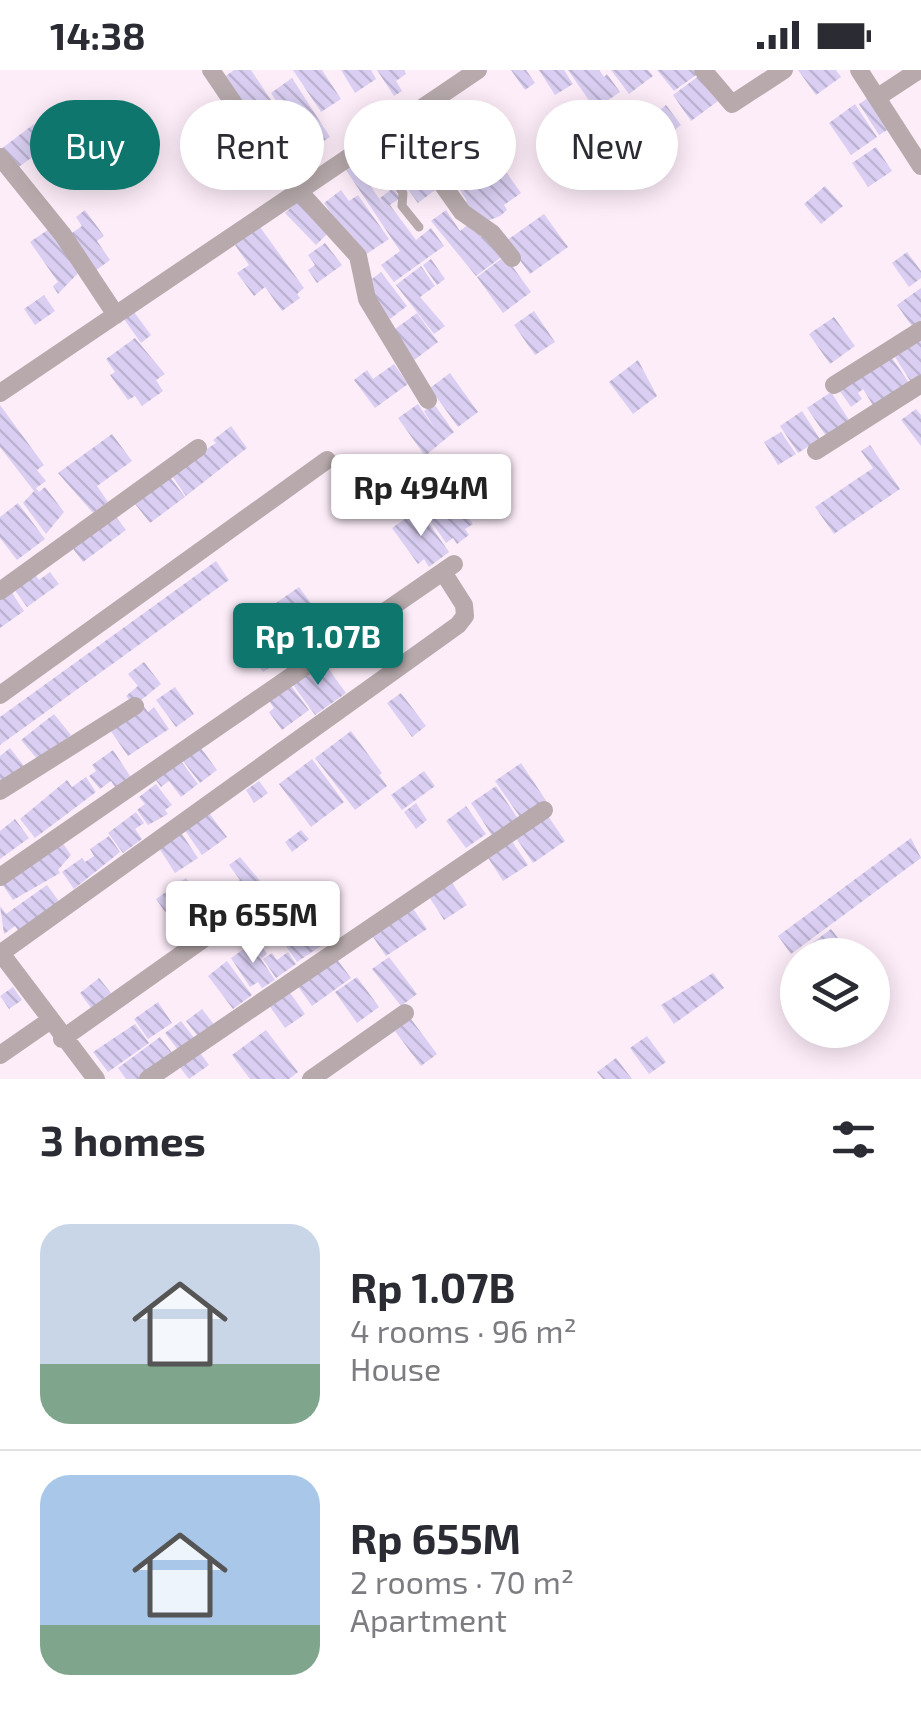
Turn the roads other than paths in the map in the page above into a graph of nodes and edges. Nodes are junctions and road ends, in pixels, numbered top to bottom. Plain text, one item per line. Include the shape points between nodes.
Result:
1 (211, 70) edge
2 (478, 70) edge
3 (704, 70) edge
4 (784, 70) edge
5 (858, 70) edge
6 (919, 70) edge
7 (878, 97) junction
8 (433, 100) edge
9 (0, 157) edge
10 (344, 160) edge
11 (921, 166) edge
12 (401, 190) edge
13 (446, 190) edge
14 (298, 192) junction
15 (419, 228) dead end
16 (512, 258) dead end
17 (116, 314) junction
18 (921, 330) edge
19 (921, 384) edge
20 (834, 385) dead end
21 (0, 393) edge
22 (428, 400) dead end
23 (198, 448) dead end
24 (816, 451) dead end
25 (326, 460) dead end
26 (0, 591) edge
27 (0, 695) edge
28 (134, 706) dead end
29 (0, 791) edge
30 (544, 810) dead end
31 (0, 878) edge
32 (271, 891) dead end
33 (0, 952) edge
34 (405, 1013) dead end
35 (49, 1021) junction
36 (62, 1038) junction
37 (0, 1054) edge
38 (96, 1079) edge
39 (148, 1079) edge
40 (312, 1079) edge

1 - 14 street
2 - 8 street
3 - 4 street via 732,104
5 - 7 street
6 - 7 street
7 - 11 street
9 - 17 street
10 - 14 street
12 - 15 lane via 402,206
13 - 16 street
14 - 17 street
14 - 22 street via 358,256 366,299
17 - 21 street
18 - 20 street
19 - 24 street
23 - 26 street
25 - 27 street
28 - 29 street
30 - 39 street
31 - 33 street via 448,568 464,605 458,625
32 - 36 street
33 - 35 street
34 - 40 street
35 - 36 street
35 - 37 street
36 - 38 street

